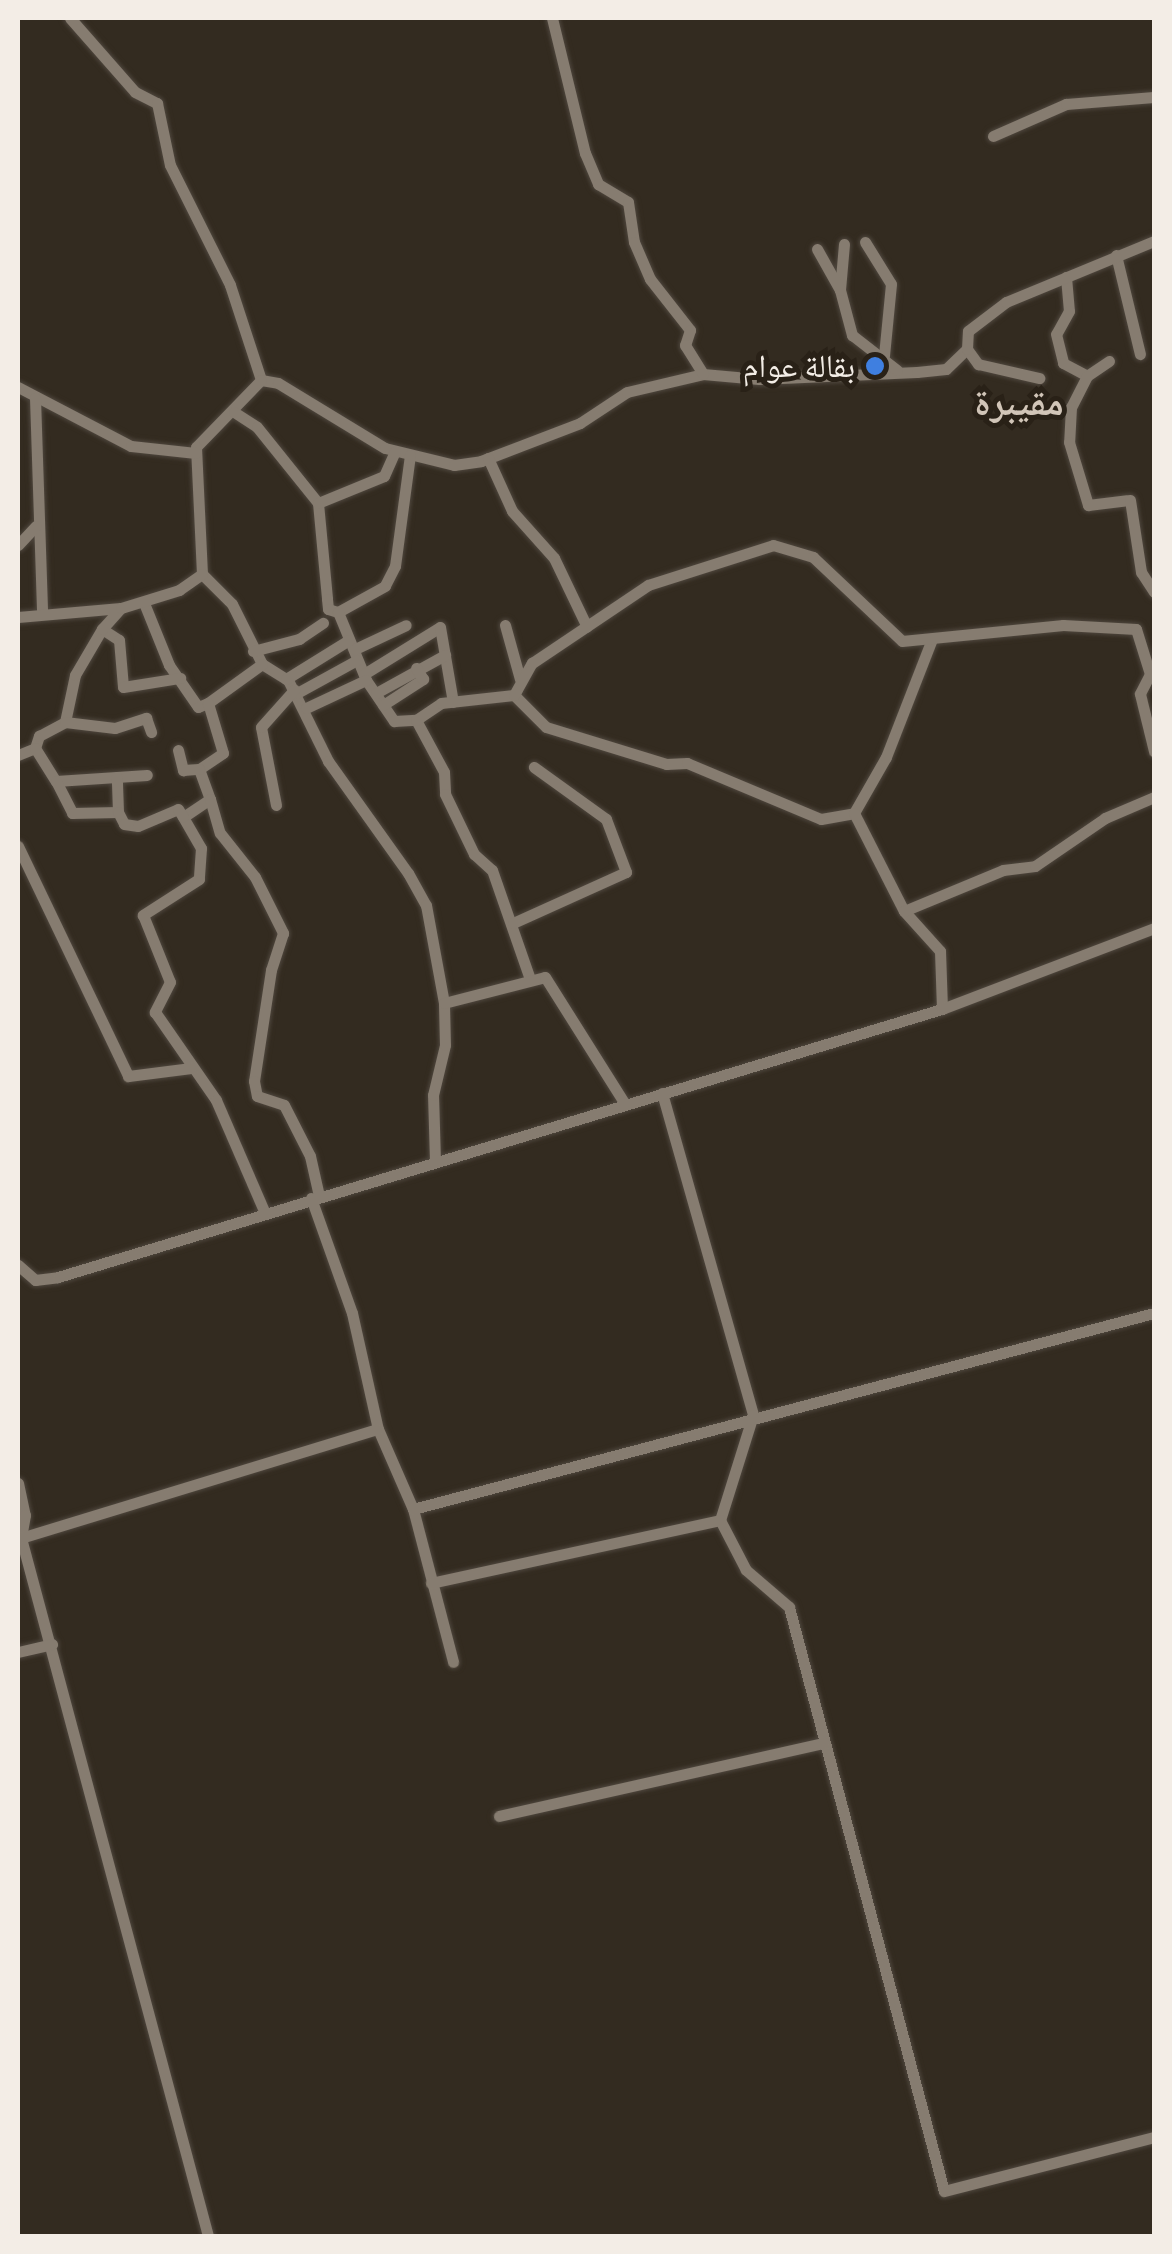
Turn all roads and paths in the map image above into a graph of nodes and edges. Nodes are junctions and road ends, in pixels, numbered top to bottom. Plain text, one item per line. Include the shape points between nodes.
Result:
1 (70, 18) edge
2 (552, 18) edge
3 (1154, 97) edge
4 (994, 136) dead end
5 (1154, 241) edge
6 (865, 242) dead end
7 (844, 244) dead end
8 (817, 249) dead end
9 (1116, 255) junction
10 (1066, 277) junction
11 (840, 290) junction
12 (967, 349) junction
13 (1140, 354) dead end
14 (884, 356) junction
15 (1109, 361) dead end
16 (897, 370) junction
17 (703, 374) junction
18 (1087, 376) junction
19 (1039, 378) dead end
20 (261, 380) junction
21 (18, 387) edge
22 (35, 398) junction
23 (234, 412) junction
24 (395, 450) junction
25 (196, 453) junction
26 (410, 455) junction
27 (488, 458) junction
28 (318, 503) junction
29 (36, 526) junction
30 (18, 546) edge
31 (202, 574) junction
32 (1154, 592) edge
33 (144, 603) junction
34 (121, 608) junction
35 (338, 612) junction
36 (42, 614) junction
37 (18, 617) edge
38 (323, 622) dead end
39 (406, 625) dead end
40 (506, 625) dead end
41 (587, 627) junction
42 (102, 629) junction
43 (932, 640) junction
44 (354, 650) junction
45 (252, 651) junction
46 (446, 655) junction
47 (262, 664) junction
48 (416, 668) junction
49 (365, 677) junction
50 (180, 678) junction
51 (520, 679) junction
52 (292, 687) junction
53 (376, 694) junction
54 (514, 695) junction
55 (453, 702) junction
56 (208, 703) junction
57 (384, 705) junction
58 (306, 708) junction
59 (416, 720) junction
60 (65, 722) junction
61 (151, 732) dead end
62 (35, 748) junction
63 (178, 750) dead end
64 (1154, 751) edge
65 (18, 756) edge
66 (534, 767) dead end
67 (200, 769) junction
68 (147, 775) dead end
69 (117, 777) junction
70 (56, 781) junction
71 (1154, 797) edge
72 (210, 799) junction
73 (276, 805) dead end
74 (118, 812) junction
75 (854, 813) junction
76 (183, 817) junction
77 (19, 854) edge
78 (904, 912) junction
79 (513, 923) junction
80 (1154, 928) edge
81 (530, 979) junction
82 (444, 1003) junction
83 (942, 1010) junction
84 (190, 1068) junction
85 (662, 1093) junction
86 (625, 1104) junction
87 (435, 1161) junction
88 (315, 1197) junction
89 (265, 1213) junction
90 (18, 1252) edge
91 (19, 1266) edge
92 (35, 1280) junction
93 (18, 1283) edge
94 (1154, 1312) edge
95 (753, 1416) junction
96 (378, 1429) junction
97 (18, 1483) edge
98 (412, 1509) junction
99 (21, 1517) edge
100 (720, 1520) junction
101 (21, 1538) junction
102 (431, 1582) junction
103 (52, 1644) junction
104 (18, 1652) edge
105 (453, 1662) dead end
106 (824, 1743) junction
107 (498, 1816) dead end
108 (1154, 2137) edge
109 (208, 2236) edge

1 - 20 street via 135,92 157,102 170,165 230,285
2 - 17 street via 598,184 628,202 634,242 650,279 690,330 686,345
3 - 4 street via 1066,104
5 - 9 street
6 - 14 street via 891,284
7 - 11 street
8 - 11 street
9 - 10 street
9 - 13 street
10 - 12 street via 1006,302 968,331
10 - 18 street via 1069,311 1056,334 1063,363
11 - 14 street via 852,335
12 - 16 street via 946,369
12 - 19 street via 978,364
14 - 16 street
15 - 18 street
16 - 17 street via 759,378
17 - 27 street via 626,392 580,423
18 - 32 street via 1072,407 1070,442 1086,502 1130,499 1141,572
20 - 23 street
20 - 24 street via 278,382
21 - 22 street
22 - 25 street via 130,446
22 - 29 street
23 - 25 street
23 - 28 street via 257,427
24 - 26 street
24 - 28 street via 384,476
25 - 31 street
26 - 27 street via 454,465
26 - 35 street via 396,566 385,586
27 - 41 street via 512,512 554,558
28 - 35 street via 328,609
29 - 30 street
29 - 36 street
31 - 33 street
31 - 45 street via 232,604
33 - 34 street
33 - 50 street
34 - 36 street
34 - 42 street
35 - 44 street
36 - 37 street
38 - 45 street via 299,638
39 - 44 street
40 - 51 street
41 - 43 street via 682,569 773,545 813,558 902,641
41 - 51 street via 532,663
42 - 50 street via 118,640 123,686
42 - 60 street via 75,675
43 - 64 street via 1064,625 1136,630 1146,644 1150,674 1140,694
43 - 75 street via 886,757
44 - 49 street
44 - 52 street
44 - 52 street
45 - 47 street
46 - 48 street
46 - 49 street via 440,627
46 - 55 street
47 - 52 street
47 - 56 street
48 - 53 street
48 - 57 street via 423,679
49 - 53 street
49 - 58 street
50 - 56 street via 198,707
51 - 54 street
52 - 58 street
52 - 73 street via 261,727
53 - 57 street
54 - 55 street
54 - 75 street via 546,727 666,764 688,763 821,820
55 - 59 street
56 - 67 street via 223,753
57 - 59 street via 394,721
58 - 82 street via 328,761 426,905
59 - 79 street via 444,772 452,810 474,854 492,870
60 - 61 street via 115,728 146,718
60 - 62 street via 40,736
62 - 65 street
62 - 70 street
63 - 67 street via 183,770
66 - 79 street via 606,819 626,872
67 - 72 street
68 - 69 street
69 - 70 street
69 - 74 street
70 - 74 street via 72,813
71 - 78 street via 1106,818 1035,866 1003,870
72 - 76 street
72 - 88 street via 220,833 254,876 283,933 270,970 254,1082 257,1096 284,1106 310,1156
74 - 76 street via 124,824 138,826 178,810
75 - 78 street
76 - 84 street via 201,848 200,879 143,915 170,982 156,1012
77 - 84 street via 128,1076
78 - 83 street via 940,951
79 - 81 street
80 - 83 street
81 - 82 street
81 - 86 street via 545,977
82 - 87 street via 445,1045 433,1095
83 - 85 street
84 - 89 street via 216,1100
85 - 86 street
85 - 95 street
86 - 87 street
87 - 88 street
88 - 89 street
88 - 96 street via 352,1312
89 - 92 street
90 - 91 street
91 - 92 street
92 - 93 street
94 - 95 street
95 - 98 street via 552,1477
95 - 100 street
96 - 98 street
96 - 101 street
97 - 99 street
98 - 102 street
99 - 101 street
100 - 102 street
100 - 106 street via 746,1570 789,1606
101 - 103 street
102 - 105 street
103 - 104 street
103 - 109 street
106 - 107 street
106 - 108 street via 944,2191

